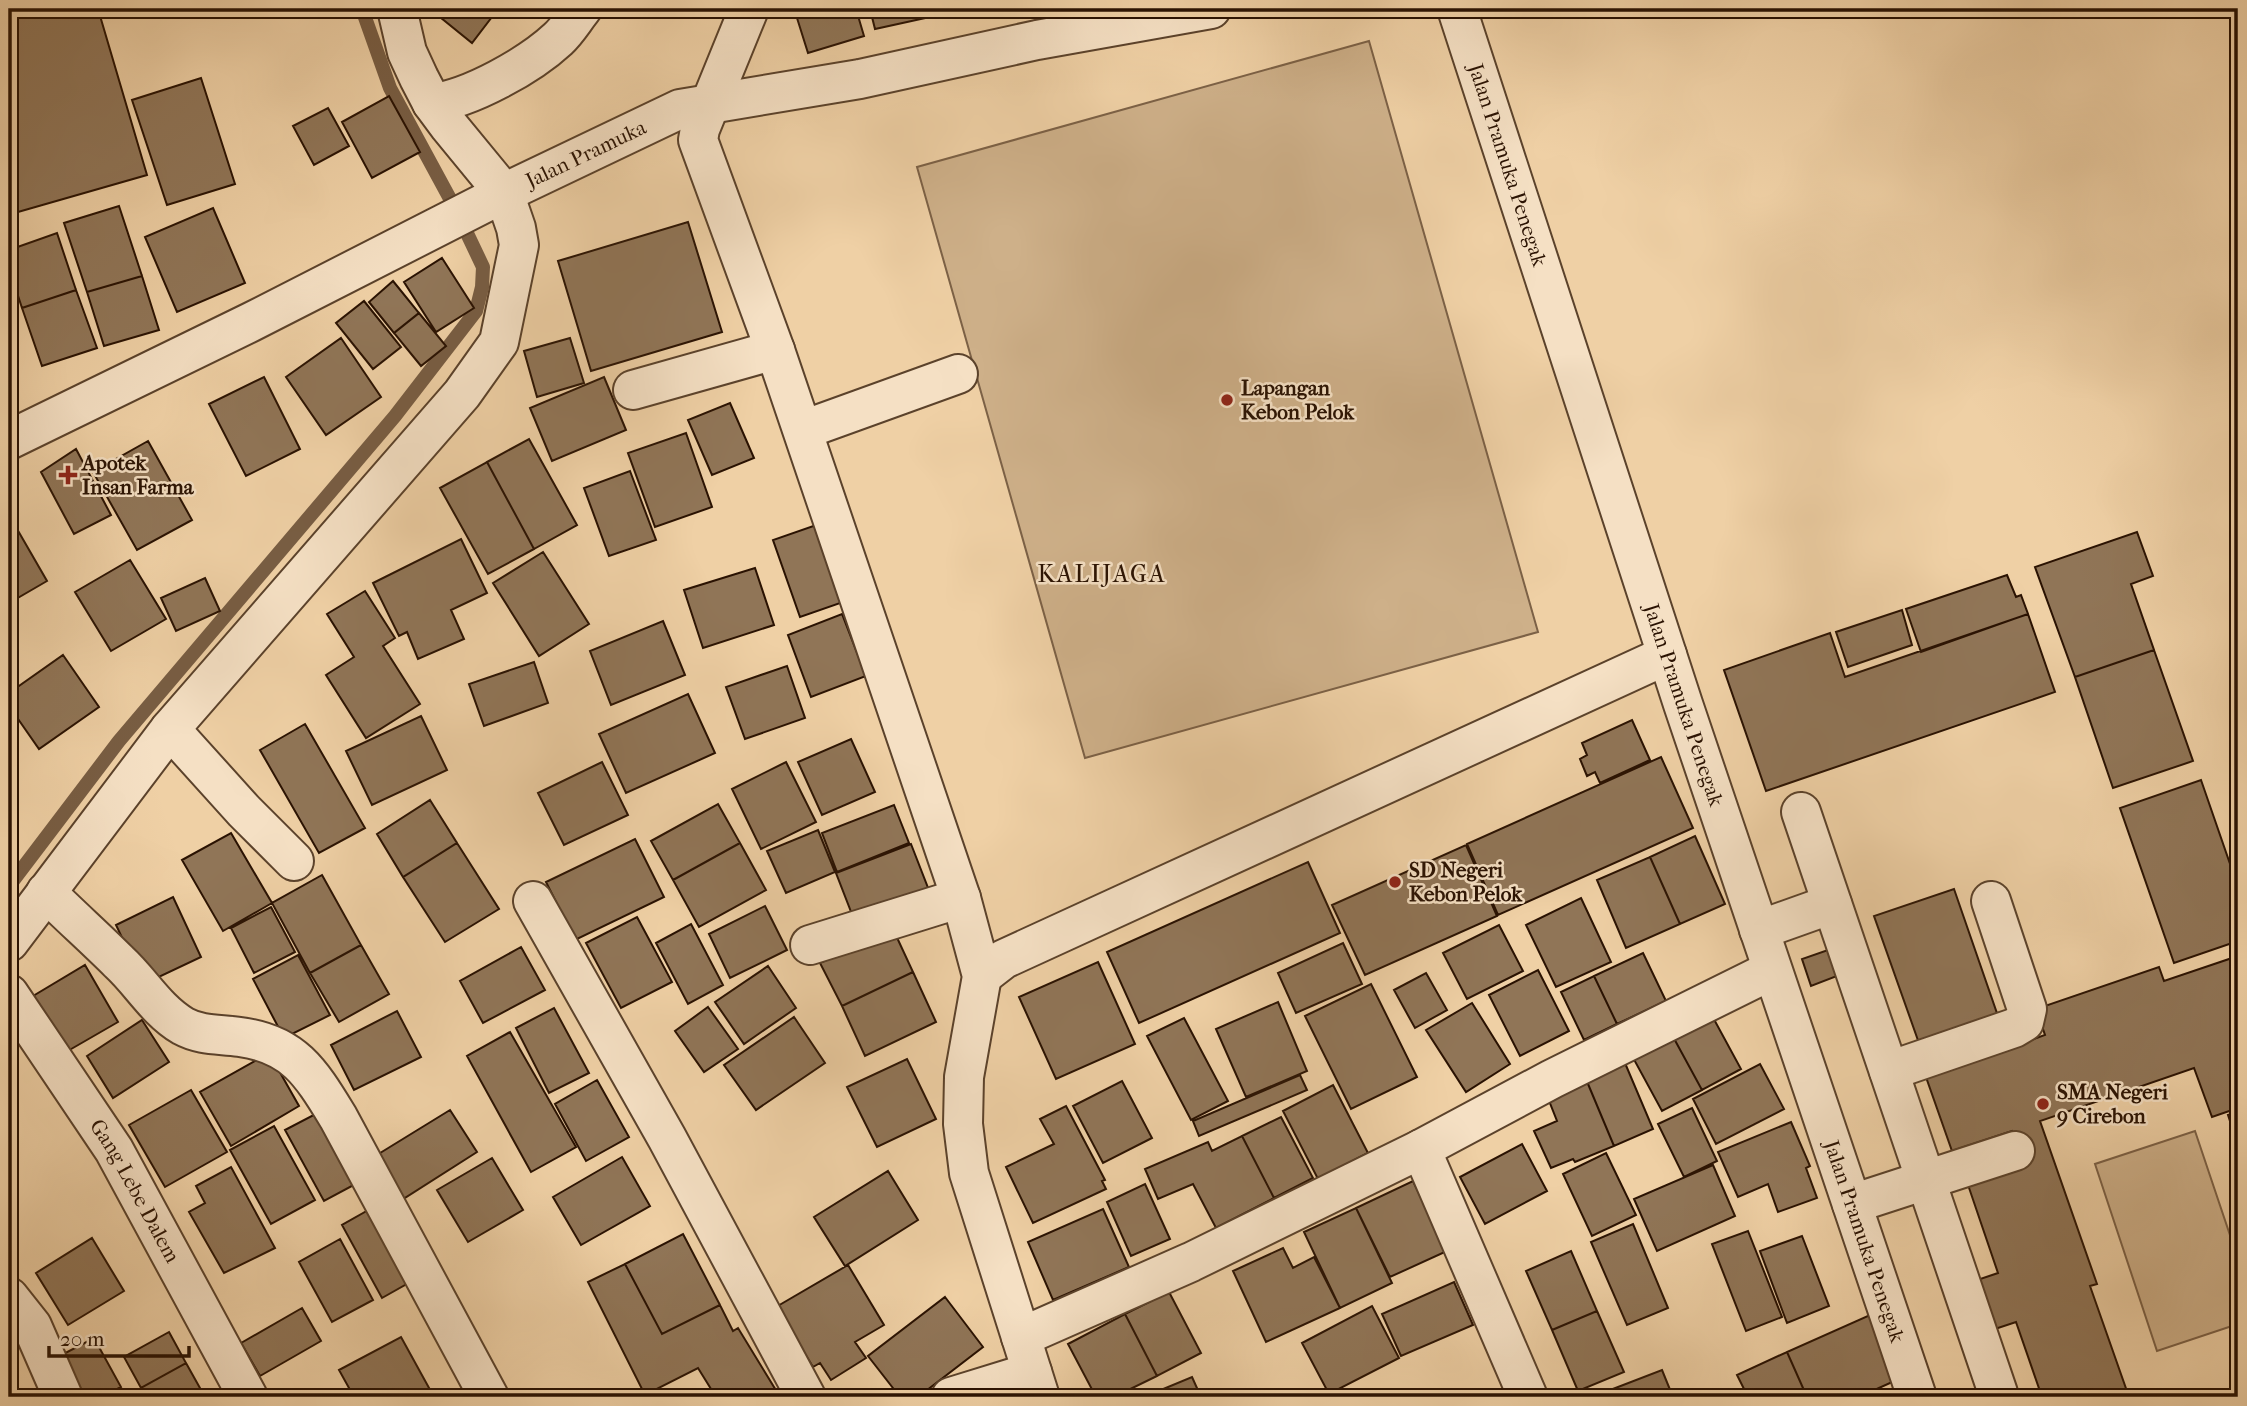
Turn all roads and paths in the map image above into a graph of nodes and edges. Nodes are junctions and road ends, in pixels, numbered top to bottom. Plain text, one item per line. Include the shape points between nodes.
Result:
1 (397, 9) edge
2 (582, 9) edge
3 (749, 9) edge
4 (1211, 9) edge
5 (1457, 9) edge
6 (710, 102) junction
7 (432, 103) junction
8 (489, 200) junction
9 (775, 349) junction
10 (958, 374) dead end
11 (634, 390) dead end
12 (803, 430) junction
13 (9, 440) edge
14 (1667, 656) junction
15 (170, 729) junction
16 (1801, 812) dead end
17 (294, 861) dead end
18 (46, 892) junction
19 (961, 898) junction
20 (533, 901) dead end
21 (1991, 901) dead end
22 (1832, 904) junction
23 (1759, 930) junction
24 (9, 942) edge
25 (810, 945) dead end
26 (1772, 970) junction
27 (982, 976) junction
28 (9, 994) edge
29 (1889, 1071) junction
30 (1421, 1149) junction
31 (2015, 1152) dead end
32 (1926, 1180) junction
33 (1852, 1204) junction
34 (9, 1297) edge
35 (1031, 1369) edge
36 (1998, 1393) dead end
37 (63, 1397) edge
38 (248, 1397) edge
39 (489, 1397) edge
40 (807, 1397) edge
41 (951, 1397) edge
42 (1528, 1397) edge
43 (1917, 1397) edge

1 - 7 street via 407,52
2 - 7 street via 560,38 528,62 467,94
3 - 6 street
4 - 6 street, Jalan Pramuka via 1037,40 860,79
5 - 14 street, Jalan Pramuka Penegak
6 - 8 street, Jalan Pramuka via 680,109
6 - 9 street via 698,140
7 - 8 street
8 - 13 street, Jalan Pramuka
8 - 15 street via 519,245 499,342 463,394
9 - 11 street
9 - 12 street
10 - 12 street
12 - 19 street
14 - 23 street, Jalan Pramuka Penegak
14 - 27 street via 1004,959
15 - 17 street
15 - 18 street
16 - 22 street
18 - 24 street
18 - 39 street via 177,1021 203,1034 274,1044 302,1067 338,1117
19 - 25 street
19 - 27 street
20 - 40 street
21 - 29 street via 2027,1009 2024,1022
22 - 23 street
22 - 29 street
23 - 26 street, Jalan Pramuka Penegak
26 - 30 street
26 - 33 street, Jalan Pramuka Penegak
27 - 35 street via 964,1077 969,1173
28 - 38 street, Gang Lebe Dalem via 114,1150
29 - 32 street
30 - 35 street via 1191,1262
30 - 42 street
31 - 32 street
32 - 33 street
32 - 36 street
33 - 43 street, Jalan Pramuka Penegak
34 - 37 street via 32,1326
35 - 41 street

